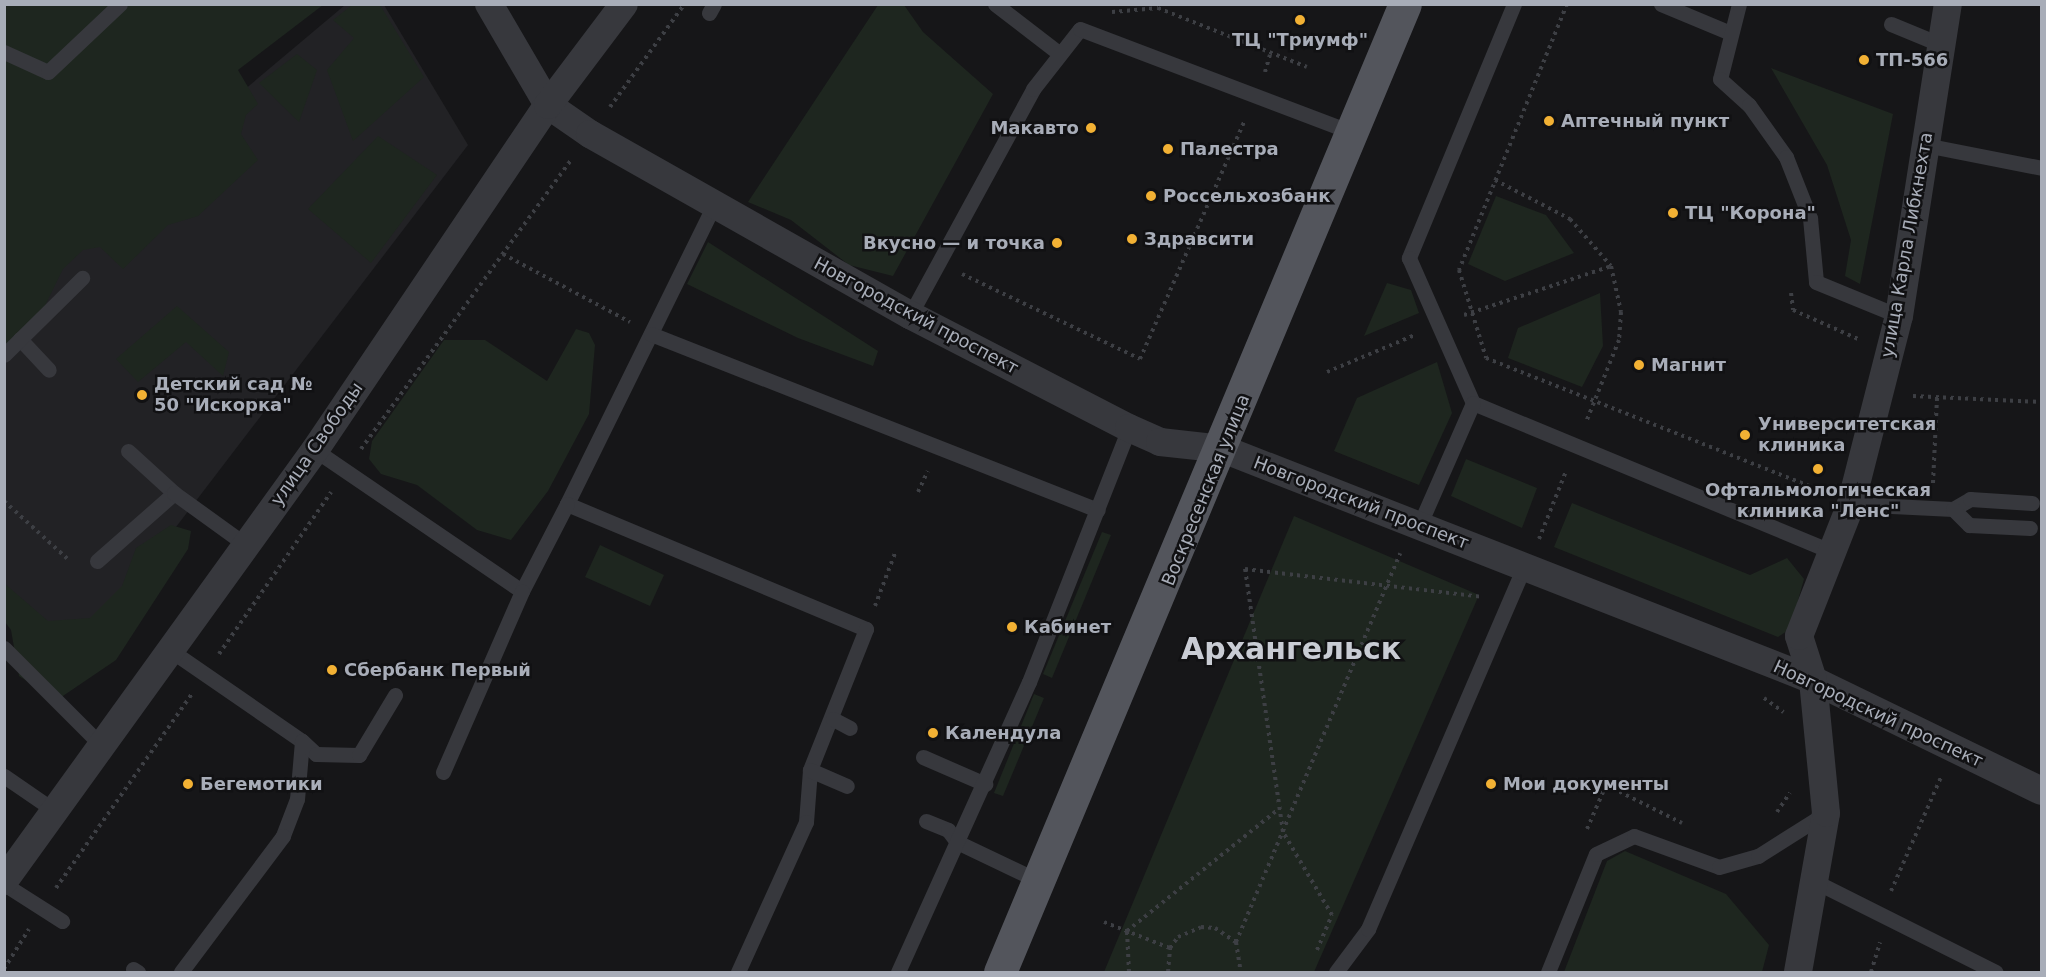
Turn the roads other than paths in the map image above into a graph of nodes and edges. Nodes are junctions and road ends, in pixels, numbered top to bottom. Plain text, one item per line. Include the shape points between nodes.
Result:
1 (120, 4) edge
2 (489, 4) edge
3 (624, 4) edge
4 (994, 4) edge
5 (1405, 4) edge
6 (1514, 4) edge
7 (1661, 4) edge
8 (1739, 4) edge
9 (1948, 4) edge
10 (1891, 24) dead end
11 (1728, 32) junction
12 (1942, 45) junction
13 (4, 52) edge
14 (1060, 54) junction
15 (548, 105) junction
16 (1354, 133) junction
17 (1925, 145) junction
18 (2042, 168) edge
19 (714, 205) junction
20 (82, 278) dead end
21 (910, 315) junction
22 (1899, 316) junction
23 (651, 334) junction
24 (20, 339) junction
25 (4, 355) edge
26 (49, 370) dead end
27 (1473, 403) junction
28 (1129, 428) junction
29 (1223, 449) junction
30 (315, 450) junction
31 (128, 451) dead end
32 (174, 493) junction
33 (2032, 502) dead end
34 (567, 504) junction
35 (1851, 504) junction
36 (1953, 509) junction
37 (1098, 510) junction
38 (2030, 528) dead end
39 (1411, 537) junction
40 (246, 545) junction
41 (1830, 551) junction
42 (1530, 557) junction
43 (98, 561) road end
44 (522, 591) junction
45 (4, 648) edge
46 (170, 650) junction
47 (1813, 680) junction
48 (395, 695) dead end
49 (832, 719) junction
50 (850, 728) dead end
51 (302, 741) junction
52 (102, 746) junction
53 (923, 757) dead end
54 (810, 770) junction
55 (443, 772) dead end
56 (4, 777) edge
57 (985, 784) junction
58 (847, 786) dead end
59 (2042, 791) edge
60 (55, 811) junction
61 (1826, 813) junction
62 (926, 821) dead end
63 (957, 842) junction
64 (1814, 881) junction
65 (1041, 882) junction
66 (4, 883) edge
67 (62, 921) dead end
68 (181, 972) edge
69 (738, 972) edge
70 (898, 972) edge
71 (1000, 972) edge
72 (1336, 972) edge
73 (1548, 972) edge
74 (1798, 972) edge
75 (1996, 972) edge

1 - 13 lane via 48,72
2 - 15 street, Новгородский проспект
3 - 15 street, улица Свободы
4 - 14 lane
5 - 16 main road, Воскресенская улица
6 - 27 lane via 1409,258
7 - 11 lane
8 - 11 lane
9 - 12 street, улица Карла Либкнехта
10 - 12 lane
11 - 22 lane via 1720,79 1749,105 1786,157 1810,218 1816,282
12 - 17 street, улица Карла Либкнехта
14 - 16 lane via 1080,29 1258,92
14 - 21 lane via 1033,89
15 - 19 street, Новгородский проспект
15 - 30 street, улица Свободы
16 - 29 main road, Воскресенская улица
17 - 18 lane
17 - 22 street, улица Карла Либкнехта
19 - 21 street, Новгородский проспект
19 - 23 lane
20 - 24 lane
21 - 28 street, Новгородский проспект
22 - 35 street, улица Карла Либкнехта
23 - 34 lane
23 - 37 lane
24 - 25 lane
24 - 26 lane
27 - 39 lane
27 - 41 lane
28 - 29 street, Новгородский проспект via 1160,442
28 - 37 lane
29 - 39 street, Новгородский проспект
29 - 65 main road, Воскресенская улица
30 - 40 street, улица Свободы
30 - 44 lane
31 - 32 lane
32 - 40 lane
32 - 43 lane
33 - 36 lane via 1970,499
34 - 44 lane
34 - 49 lane via 866,629
35 - 36 lane
35 - 41 street, улица Карла Либкнехта
36 - 38 lane via 1969,525
37 - 57 lane
39 - 42 street, Новгородский проспект
40 - 46 street, улица Свободы
41 - 47 street, улица Карла Либкнехта via 1799,636
42 - 47 street, Новгородский проспект
42 - 72 lane via 1368,929
44 - 55 lane
45 - 52 lane
46 - 51 lane
46 - 52 street, улица Свободы
47 - 59 street, Новгородский проспект
47 - 61 street, улица Карла Либкнехта
48 - 51 lane via 359,755 316,754
49 - 50 lane
49 - 54 lane
51 - 68 lane via 297,799 283,836
52 - 60 street, улица Свободы
53 - 57 lane
54 - 58 lane
54 - 69 lane via 806,822
56 - 60 lane
57 - 63 lane
60 - 66 street, улица Свободы
61 - 64 street, улица Карла Либкнехта
61 - 73 lane via 1758,856 1719,867 1634,836 1596,854
62 - 63 lane via 948,830
63 - 65 lane
63 - 70 lane
64 - 74 street, улица Карла Либкнехта
64 - 75 lane
65 - 71 main road, Воскресенская улица
66 - 67 lane

